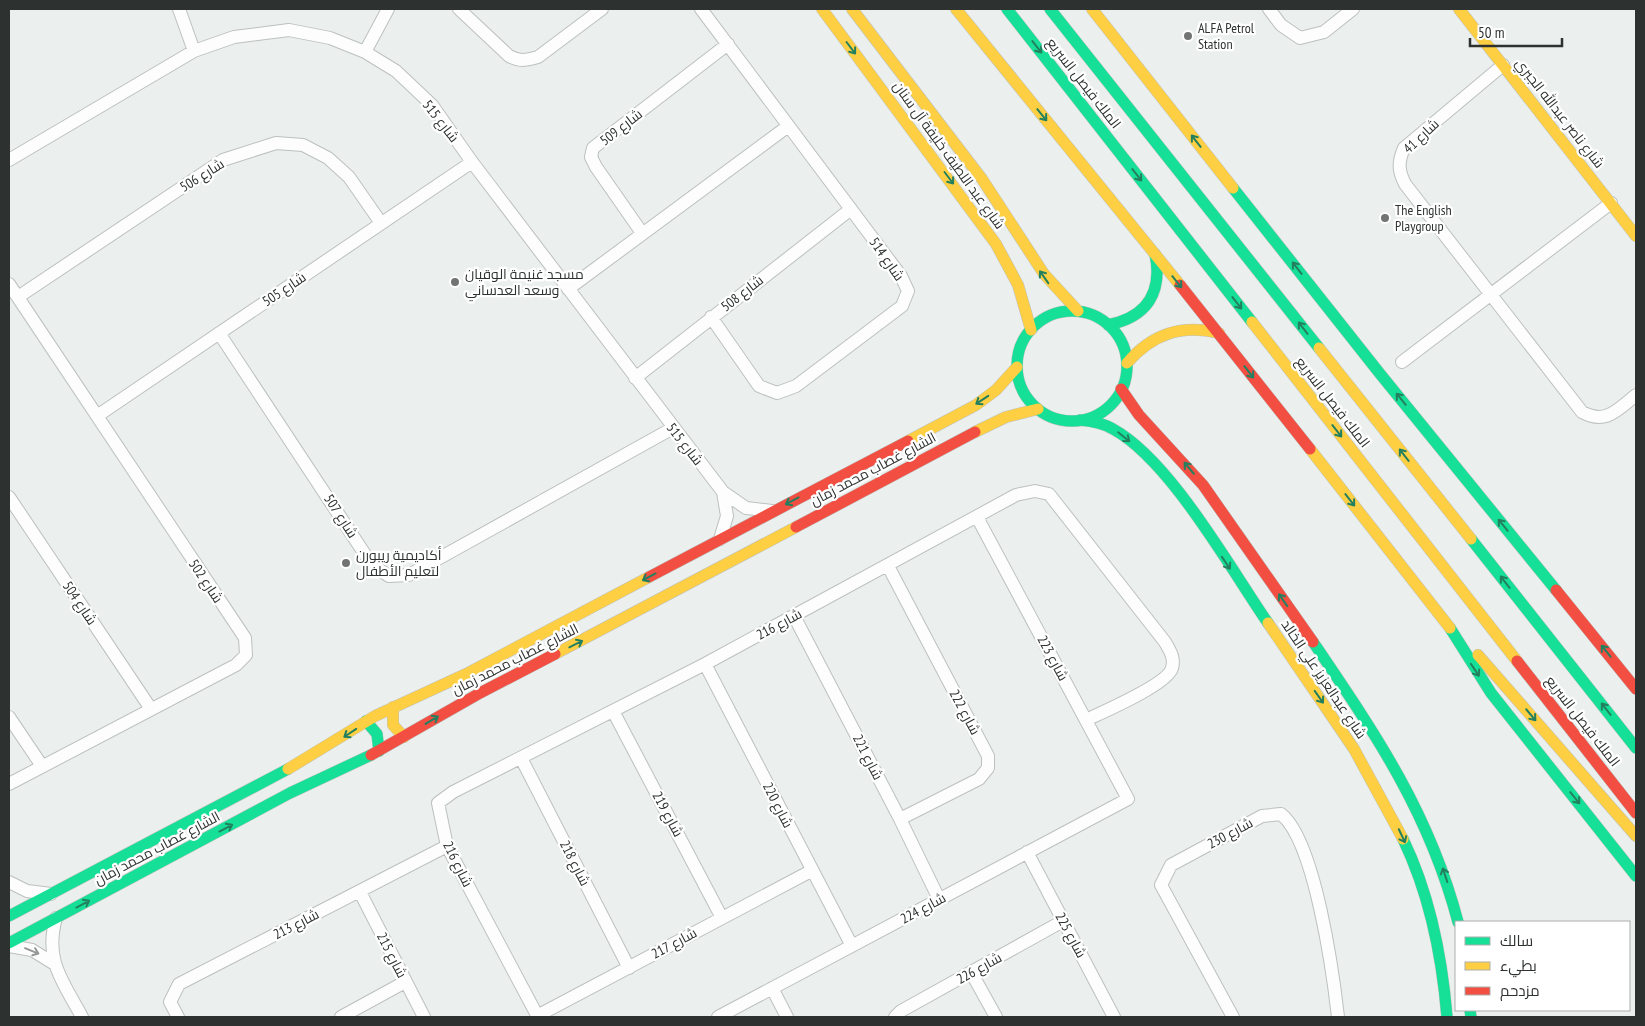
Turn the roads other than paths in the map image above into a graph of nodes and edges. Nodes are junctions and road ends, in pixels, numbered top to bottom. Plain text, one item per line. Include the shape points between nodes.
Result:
1 (179, 9) edge
2 (388, 9) edge
3 (459, 9) edge
4 (602, 9) edge
5 (701, 9) edge
6 (822, 9) edge
7 (852, 9) edge
8 (956, 9) edge
9 (1007, 9) edge
10 (1050, 9) edge
11 (1092, 9) edge
12 (1269, 9) edge
13 (1353, 9) edge
14 (1459, 9) edge
15 (728, 44) junction
16 (194, 51) junction
17 (365, 52) junction
18 (1503, 65) junction
19 (788, 127) junction
20 (9, 160) edge
21 (472, 162) junction
22 (1611, 203) junction
23 (851, 209) junction
24 (381, 223) junction
25 (642, 233) junction
26 (1636, 236) edge
27 (1155, 254) junction
28 (9, 284) edge
29 (568, 289) junction
30 (1491, 294) junction
31 (18, 296) junction
32 (1078, 311) junction
33 (711, 317) junction
34 (1108, 325) junction
35 (1032, 330) junction
36 (220, 333) junction
37 (1219, 333) junction
38 (1402, 362) dead end
39 (1127, 364) junction
40 (1017, 367) junction
41 (635, 378) junction
42 (1121, 389) junction
43 (1636, 395) edge
44 (1038, 409) junction
45 (97, 416) junction
46 (1080, 420) junction
47 (673, 428) junction
48 (723, 492) junction
49 (9, 497) edge
50 (774, 511) junction
51 (977, 517) junction
52 (720, 540) junction
53 (888, 566) junction
54 (794, 616) junction
55 (1450, 628) junction
56 (705, 664) junction
57 (1636, 689) edge
58 (393, 707) junction
59 (151, 709) junction
60 (614, 711) junction
61 (9, 717) edge
62 (1086, 720) junction
63 (366, 721) junction
64 (404, 737) junction
65 (1636, 748) edge
66 (379, 751) junction
67 (521, 758) junction
68 (42, 766) junction
69 (9, 784) edge
70 (1128, 799) joint
71 (1636, 813) edge
72 (900, 819) junction
73 (1636, 836) edge
74 (447, 846) junction
75 (1027, 852) junction
76 (812, 871) junction
77 (1636, 876) edge
78 (9, 882) edge
79 (360, 892) junction
80 (51, 894) junction
81 (939, 899) junction
82 (9, 916) edge
83 (56, 918) junction
84 (722, 918) junction
85 (1063, 920) junction
86 (1458, 921) edge
87 (9, 944) edge
88 (852, 946) junction
89 (53, 963) junction
90 (629, 968) junction
91 (972, 972) junction
92 (405, 982) junction
93 (772, 988) junction
94 (82, 1017) edge
95 (178, 1017) edge
96 (340, 1017) edge
97 (424, 1017) edge
98 (538, 1017) edge
99 (718, 1017) edge
100 (787, 1017) edge
101 (895, 1017) edge
102 (996, 1017) edge
103 (1114, 1017) edge
104 (1233, 1017) edge
105 (1338, 1017) edge
106 (1447, 1017) edge

1 - 16 street
2 - 17 street
3 - 4 street via 518,61 538,57
5 - 15 street, شارع 514
6 -> 35 main road, شارع عبد اللطيف خليفة آل سنان via 996,244 1024,297
32 -> 7 main road, شارع عبد اللطيف خليفة آل سنان via 1059,296 1042,274 1002,206
8 -> 27 main road
9 -> 71 main road, الملك فيصل السريع
65 -> 10 main road, الملك فيصل السريع
57 -> 11 main road via 1381,375
12 - 13 street via 1281,26 1300,38 1324,32
14 - 18 main road, شارع ناصر عبدالله الجبري
15 - 19 street, شارع 514
15 - 25 street, شارع 509 via 593,148 596,167
16 - 17 street, شارع 515 via 234,37 289,30 330,38
16 - 20 street, شارع 515
17 - 21 street, شارع 515 via 396,71 432,105
18 - 22 main road, شارع ناصر عبدالله الجبري
18 - 30 street, شارع 41 via 1404,148 1399,160 1405,184
19 - 23 street, شارع 514
19 - 25 street
21 - 24 street, شارع 505
21 - 29 street, شارع 515
22 - 26 main road, شارع ناصر عبدالله الجبري
22 - 30 street
23 - 33 street, شارع 508
23 - 33 street, شارع 514 via 901,276 908,292 902,306 796,386 777,393 758,386
24 - 31 street, شارع 506 via 349,177 328,158 303,145 276,143 223,160
24 - 36 street, شارع 505
25 - 29 street
27 - 34 main road via 1158,281 1148,306 1134,318
27 -> 37 main road
28 - 31 street, شارع 502
29 - 41 street, شارع 515
30 - 38 street
30 - 43 street, شارع 41 via 1582,412 1592,417 1607,417
31 - 45 street, شارع 502
32 - 34 main road
32 - 35 main road via 1052,315
33 - 41 street, شارع 508
34 - 39 main road via 1122,342
35 - 40 main road via 1023,342
36 - 45 street, شارع 505
36 - 47 street, شارع 507 via 372,565 389,576 399,577 413,572
37 - 39 main road via 1189,328 1168,332 1141,348
37 -> 55 main road
39 - 42 main road via 1126,379
40 - 44 main road via 1023,390
40 -> 50 main road, الشارع غصاب محمد زمان via 996,390 976,404
41 - 47 street, شارع 515
42 - 46 main road via 1109,407 1096,416
86 -> 42 main road, شارع عبدالعزيز علي الخالد via 1444,872 1426,826 1375,734 1203,486 1177,454 1142,420
44 - 46 main road via 1064,420
64 -> 44 main road, الشارع غصاب محمد زمان via 480,693 981,429 1006,417
45 - 59 street, شارع 502 via 245,638 246,655 236,665
46 -> 106 main road, شارع عبدالعزيز علي الخالد via 1106,425 1123,435 1173,488 1362,761 1392,815 1420,878 1439,952
47 - 48 street, شارع 515
48 - 50 street, شارع 515 via 746,508
48 - 52 street via 726,516
49 - 59 street, شارع 504
50 - 52 main road, الشارع غصاب محمد زمان
51 - 53 street, شارع 216
51 - 62 street, شارع 223
51 - 62 street, شارع 216 via 1016,495 1035,491 1049,494 1166,642 1173,657 1172,670 1161,681
52 -> 58 main road, الشارع غصاب محمد زمان via 457,678
53 - 54 street, شارع 216
53 - 72 street, شارع 222 via 988,756 988,768 979,779
54 - 56 street, شارع 216
54 - 72 street, شارع 221
55 -> 73 main road via 1504,682
55 -> 77 main road via 1491,693
56 - 60 street, شارع 216
56 - 76 street, شارع 220
58 - 63 main road, الشارع غصاب محمد زمان
58 - 64 main road via 393,725
59 - 68 street, شارع 502
60 - 67 street, شارع 216
60 - 84 street, شارع 219
61 - 68 street
62 - 70 street, شارع 223
63 - 66 main road via 377,734
63 -> 80 main road, الشارع غصاب محمد زمان via 308,758
64 - 66 main road, الشارع غصاب محمد زمان
83 -> 66 main road, الشارع غصاب محمد زمان via 290,793
67 - 74 street, شارع 216 via 453,792 438,803
67 - 90 street, شارع 218
68 - 69 street, شارع 502
70 - 75 street, شارع 224
72 - 81 street, شارع 221
74 - 79 street, شارع 213
74 - 98 street, شارع 216
75 - 81 street, شارع 224
75 - 85 street, شارع 225
76 - 84 street, شارع 217
76 - 88 street, شارع 220
78 - 80 street via 26,891
79 - 92 street, شارع 215
79 - 95 street, شارع 213 via 179,984 170,1002
80 - 82 main road, الشارع غصاب محمد زمان
81 - 88 street, شارع 224
83 - 87 main road, الشارع غصاب محمد زمان
83 - 89 street
84 - 90 street, شارع 217
85 - 91 street, شارع 226
85 - 103 street, شارع 225
87 -> 89 street via 32,950
88 - 93 street, شارع 224
89 - 94 street
90 - 98 street, شارع 217
91 - 101 street, شارع 226
91 - 102 street
92 - 96 street
92 - 97 street, شارع 215
93 - 99 street, شارع 224
93 - 100 street
104 - 105 street, شارع 230 via 1161,885 1171,865 1262,816 1282,814 1296,830 1315,889 1332,960

